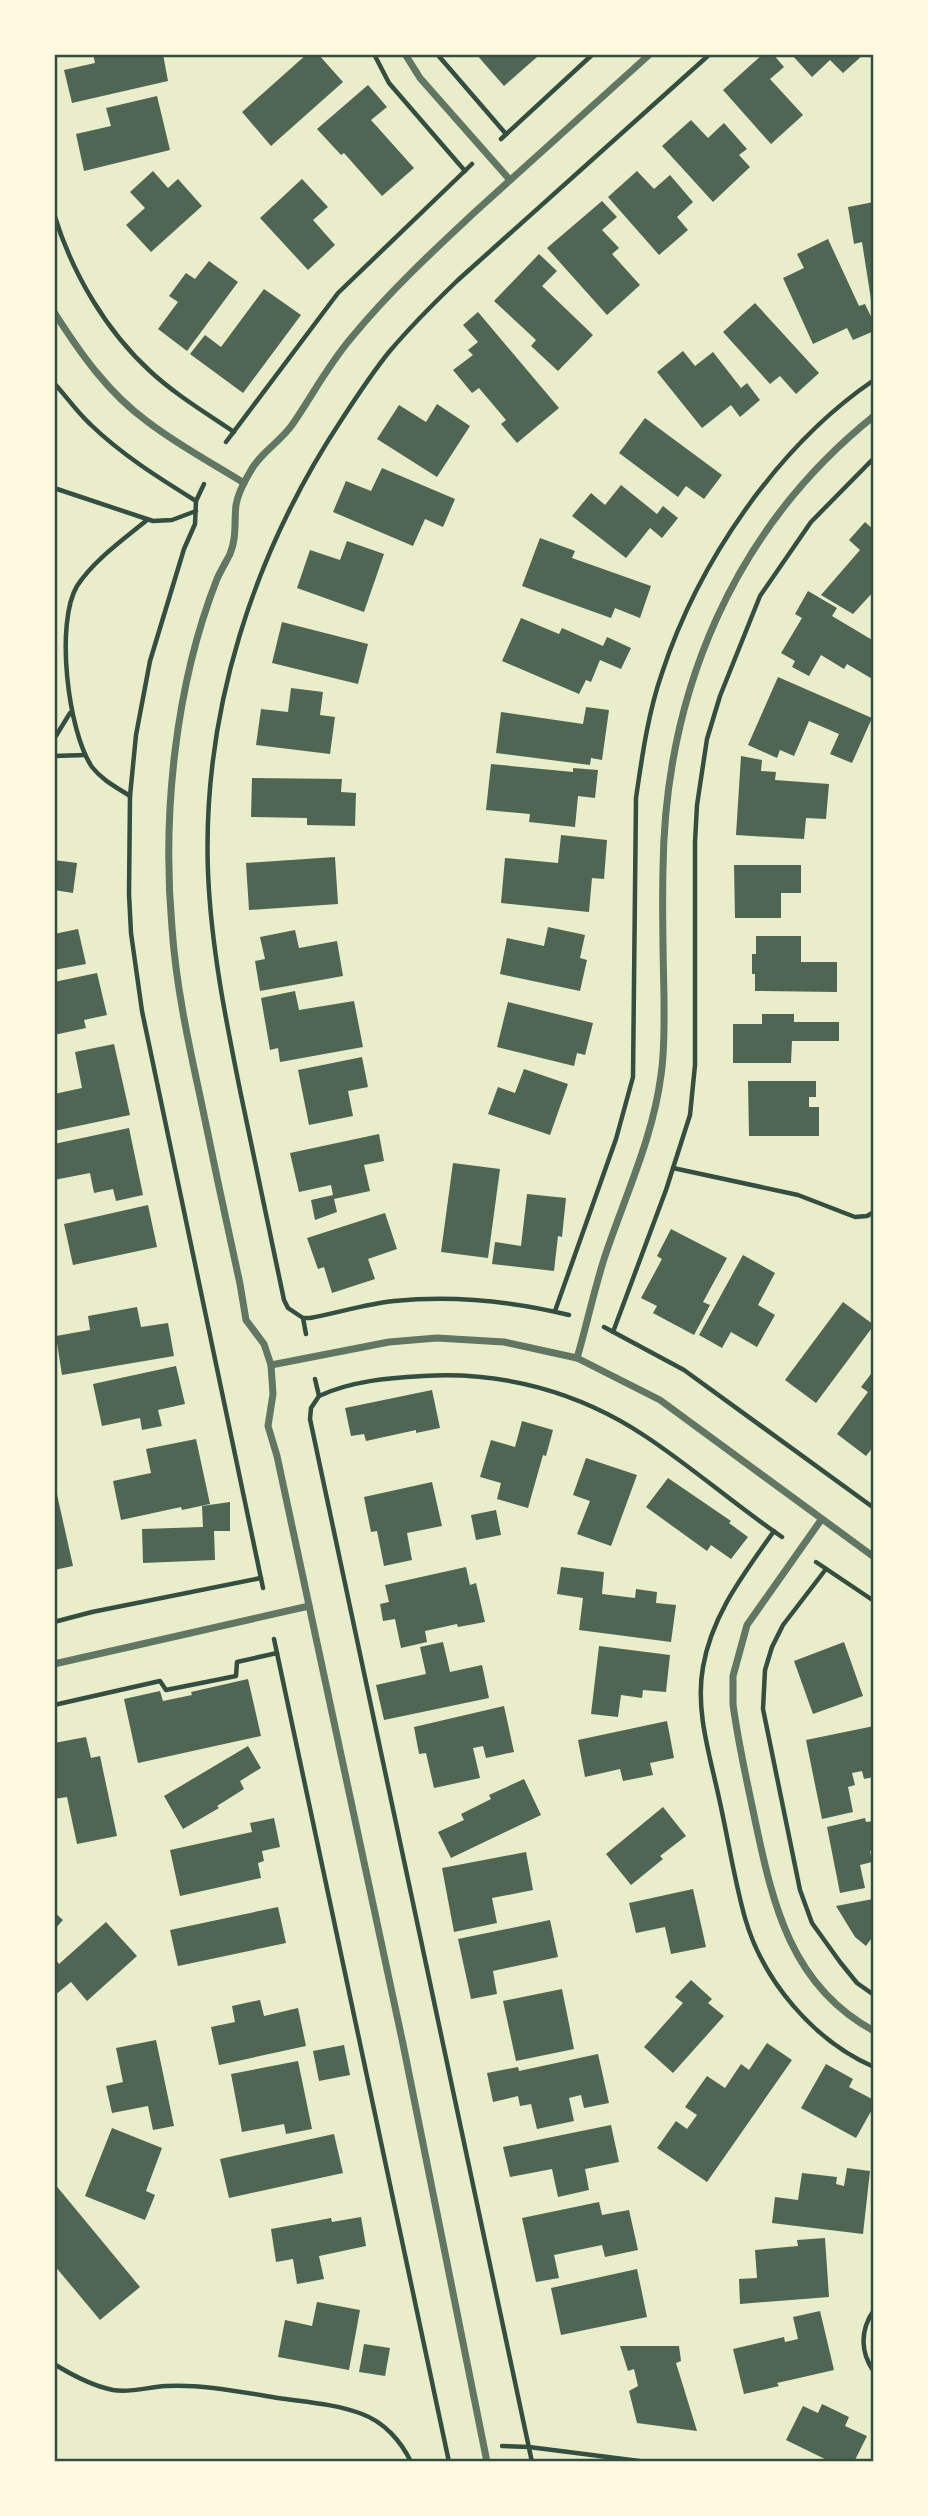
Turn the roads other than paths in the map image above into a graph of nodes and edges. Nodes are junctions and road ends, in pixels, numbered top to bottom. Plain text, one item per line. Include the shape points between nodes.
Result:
1 (405, 54) edge
2 (650, 54) edge
3 (510, 180) junction
4 (54, 312) edge
5 (874, 416) edge
6 (244, 483) junction
7 (577, 1358) junction
8 (271, 1365) junction
9 (821, 1520) junction
10 (874, 1557) edge
11 (309, 1605) junction
12 (54, 1664) edge
13 (874, 2031) edge
14 (487, 2462) edge

1 - 3 street via 420,78
2 - 3 street
3 - 6 street via 351,337 286,433 259,458
4 - 6 street via 97,374 126,404
5 - 7 street via 815,468 752,555 710,632 686,700 666,801 664,1020 658,1096
6 - 8 street via 236,503 234,543 204,620 181,714 170,811 169,873 186,1029 243,1312 264,1344
7 - 8 street via 504,1342 438,1338 389,1342
7 - 9 street via 660,1399
8 - 11 street via 268,1434 277,1456
9 - 10 street
9 - 13 street via 747,1625 733,1675 733,1704 779,1919 816,1985
11 - 12 street
11 - 14 street

